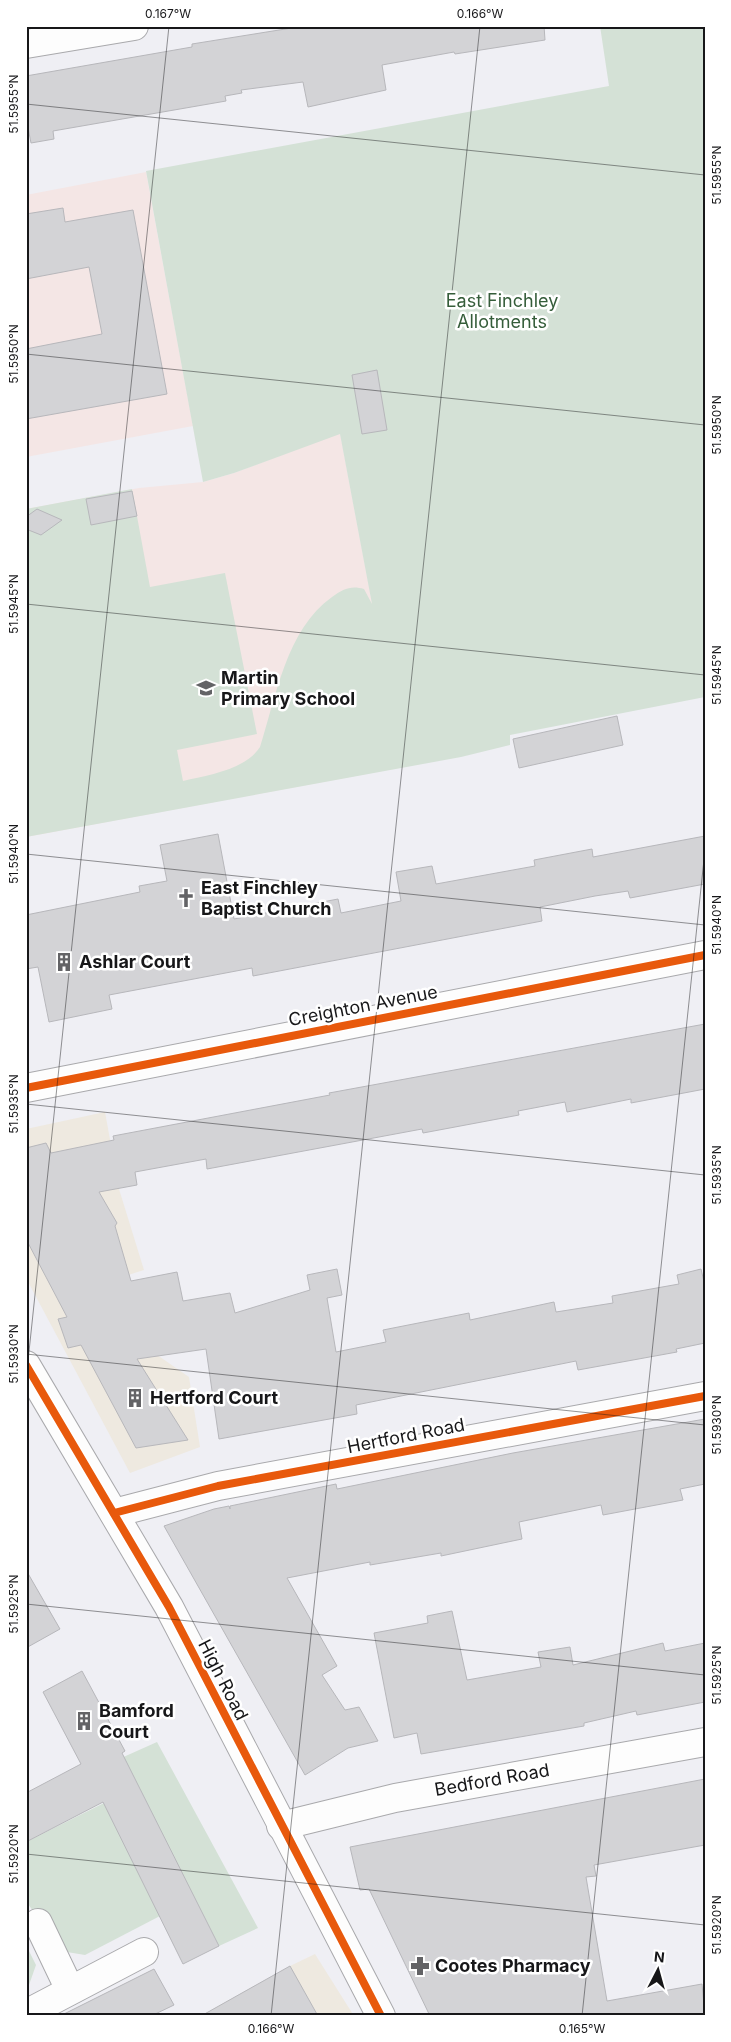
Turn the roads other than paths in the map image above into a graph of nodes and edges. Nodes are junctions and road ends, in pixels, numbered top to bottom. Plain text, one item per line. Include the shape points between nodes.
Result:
1 (134, 26) edge
2 (26, 44) edge
3 (705, 955) edge
4 (26, 1088) edge
5 (26, 1365) edge
6 (705, 1396) edge
7 (114, 1512) junction
8 (705, 1742) edge
9 (280, 1826) junction
10 (38, 1923) dead end
11 (144, 1952) dead end
12 (70, 1990) junction
13 (26, 2014) edge
14 (381, 2016) edge

1 - 2 street
3 - 4 street, Creighton Avenue
5 - 7 street, High Road
6 - 7 street, Hertford Road via 218,1486
7 - 9 street, High Road via 169,1607
8 - 9 street, Bedford Road via 395,1798
9 - 14 street, High Road
10 - 12 street
11 - 12 street
12 - 13 street

